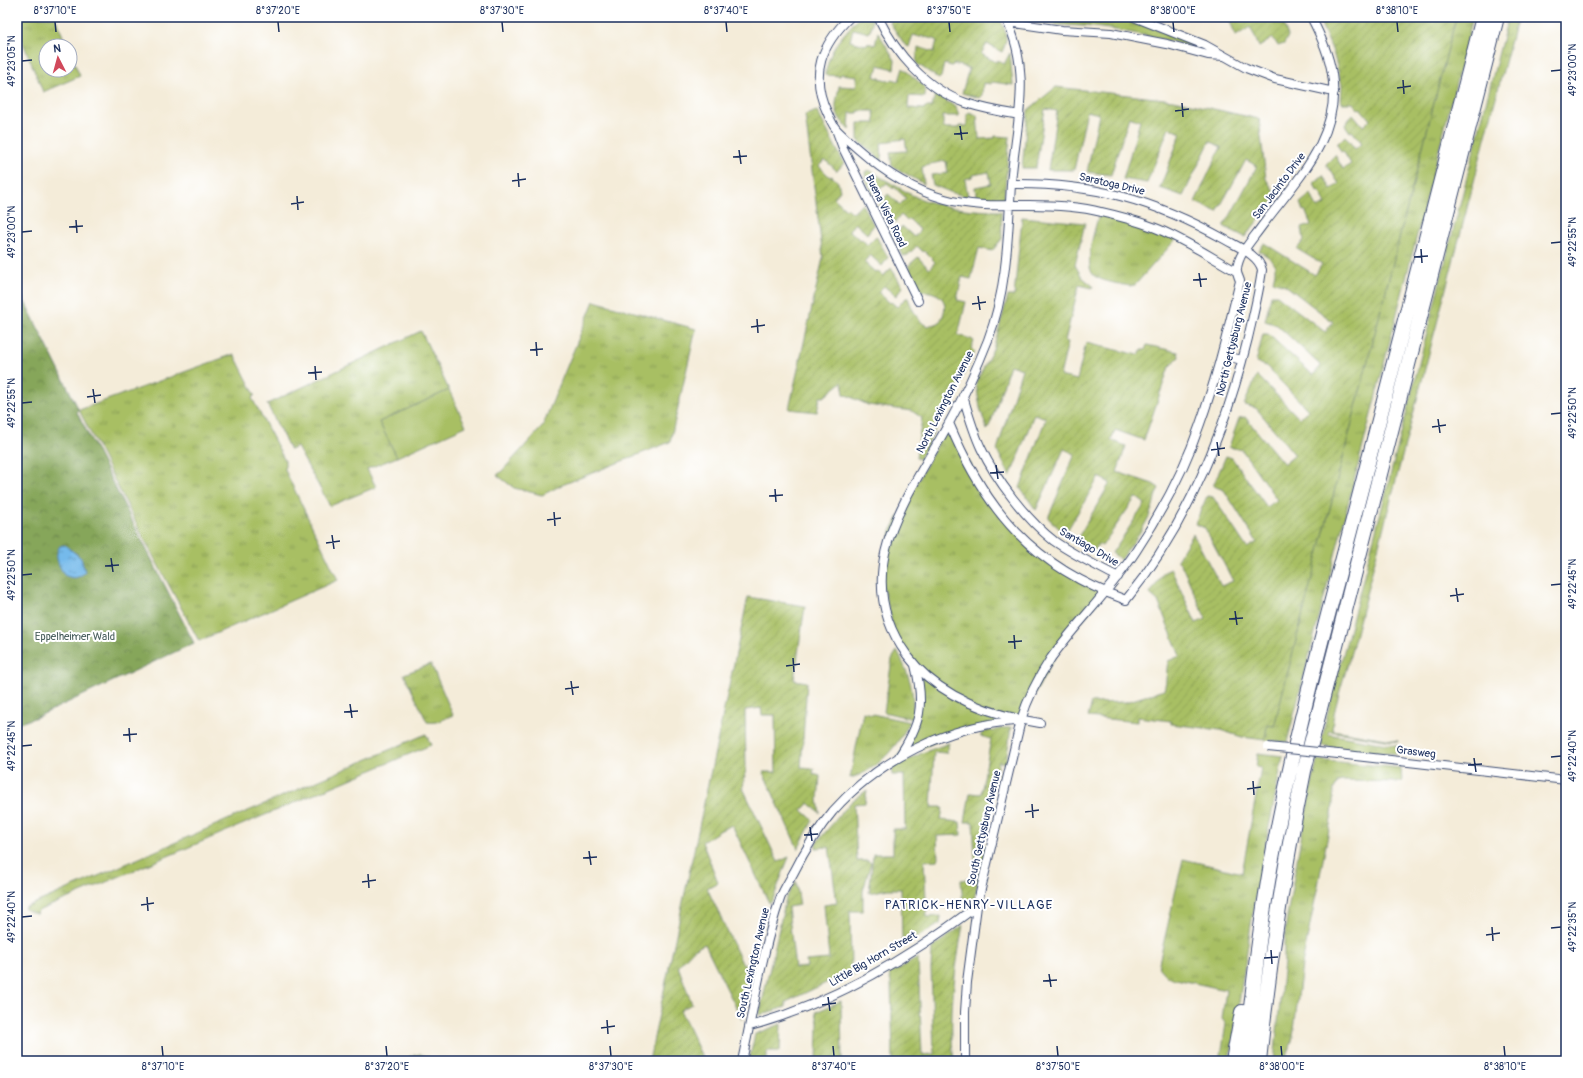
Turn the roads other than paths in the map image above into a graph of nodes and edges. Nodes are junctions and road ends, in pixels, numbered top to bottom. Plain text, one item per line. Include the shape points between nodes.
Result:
1 (850, 17) edge
2 (878, 17) edge
3 (1134, 17) edge
4 (1311, 17) edge
5 (1483, 17) edge
6 (1498, 17) edge
7 (1007, 20) edge
8 (1224, 56) junction
9 (1334, 92) junction
10 (1020, 114) junction
11 (836, 129) junction
12 (1011, 184) junction
13 (1011, 206) junction
14 (1245, 251) junction
15 (1236, 271) junction
16 (918, 301) dead end
17 (1222, 355) junction
18 (1242, 360) junction
19 (963, 396) junction
20 (949, 423) junction
21 (1118, 577) junction
22 (1106, 593) junction
23 (915, 664) junction
24 (1021, 720) junction
25 (1040, 723) dead end
26 (1266, 746) dead end
27 (897, 759) junction
28 (1566, 780) edge
29 (977, 906) junction
30 (1254, 976) junction
31 (1266, 997) junction
32 (750, 1026) junction
33 (742, 1061) edge
34 (965, 1061) edge
35 (1233, 1061) edge
36 (1245, 1061) edge
37 (1259, 1061) edge
38 (1266, 1061) edge

1 - 11 street via 826,47 819,71 822,102
2 - 10 street via 896,49 928,82 965,103
3 - 8 street via 1205,45
4 - 9 street, San Jacinto Drive via 1332,72
5 - 30 highway via 1301,723 1274,844
6 - 31 highway via 1306,764 1277,912
7 - 8 street via 1062,30 1111,33 1208,55
7 - 10 street, North Lexington Avenue via 1020,67
8 - 9 street via 1275,79
9 - 14 street, San Jacinto Drive via 1331,120 1315,155
10 - 12 street, North Lexington Avenue
11 - 13 street via 870,160 922,191 969,203
11 - 16 street, Buena Vista Road
12 - 13 street, North Lexington Avenue
12 - 14 street, Saratoga Drive via 1076,187 1133,198 1202,227
13 - 15 street via 1063,206 1100,211 1128,219 1177,238
13 - 19 street, North Lexington Avenue via 999,303 988,338
14 - 15 street, North Gettysburg Avenue
14 - 18 street, North Gettysburg Avenue via 1258,261 1262,270
15 - 17 street, North Gettysburg Avenue via 1240,281
17 - 18 street
17 - 21 street, North Gettysburg Avenue via 1190,452 1166,502
18 - 22 street, North Gettysburg Avenue via 1222,428 1207,465 1157,557 1126,600
19 - 20 street, North Lexington Avenue
19 - 21 street, Santiago Drive via 972,426 988,461 1030,520 1066,548
20 - 22 street via 980,485 1016,532 1046,559
20 - 23 street, North Lexington Avenue via 897,515 881,579 884,607 889,621 902,648
21 - 22 street, North Gettysburg Avenue
22 - 24 street, North Gettysburg Avenue via 1041,672
23 - 24 street, North Lexington Avenue via 933,682 957,697 990,711
23 - 27 street, North Lexington Avenue via 920,687 920,710 909,741
24 - 25 street
24 - 27 street, South Lexington Avenue via 966,730
24 - 29 street, South Gettysburg Avenue
26 - 28 street, Grasweg, bridge
27 - 32 street, South Lexington Avenue via 846,797 804,852 781,897 774,917
29 - 32 street, Little Big Horn Street via 952,925 865,979 829,996
29 - 34 street, South Gettysburg Avenue via 966,989
30 - 35 highway via 1244,998
30 - 36 highway
31 - 37 highway
31 - 38 highway
32 - 33 street, South Lexington Avenue

